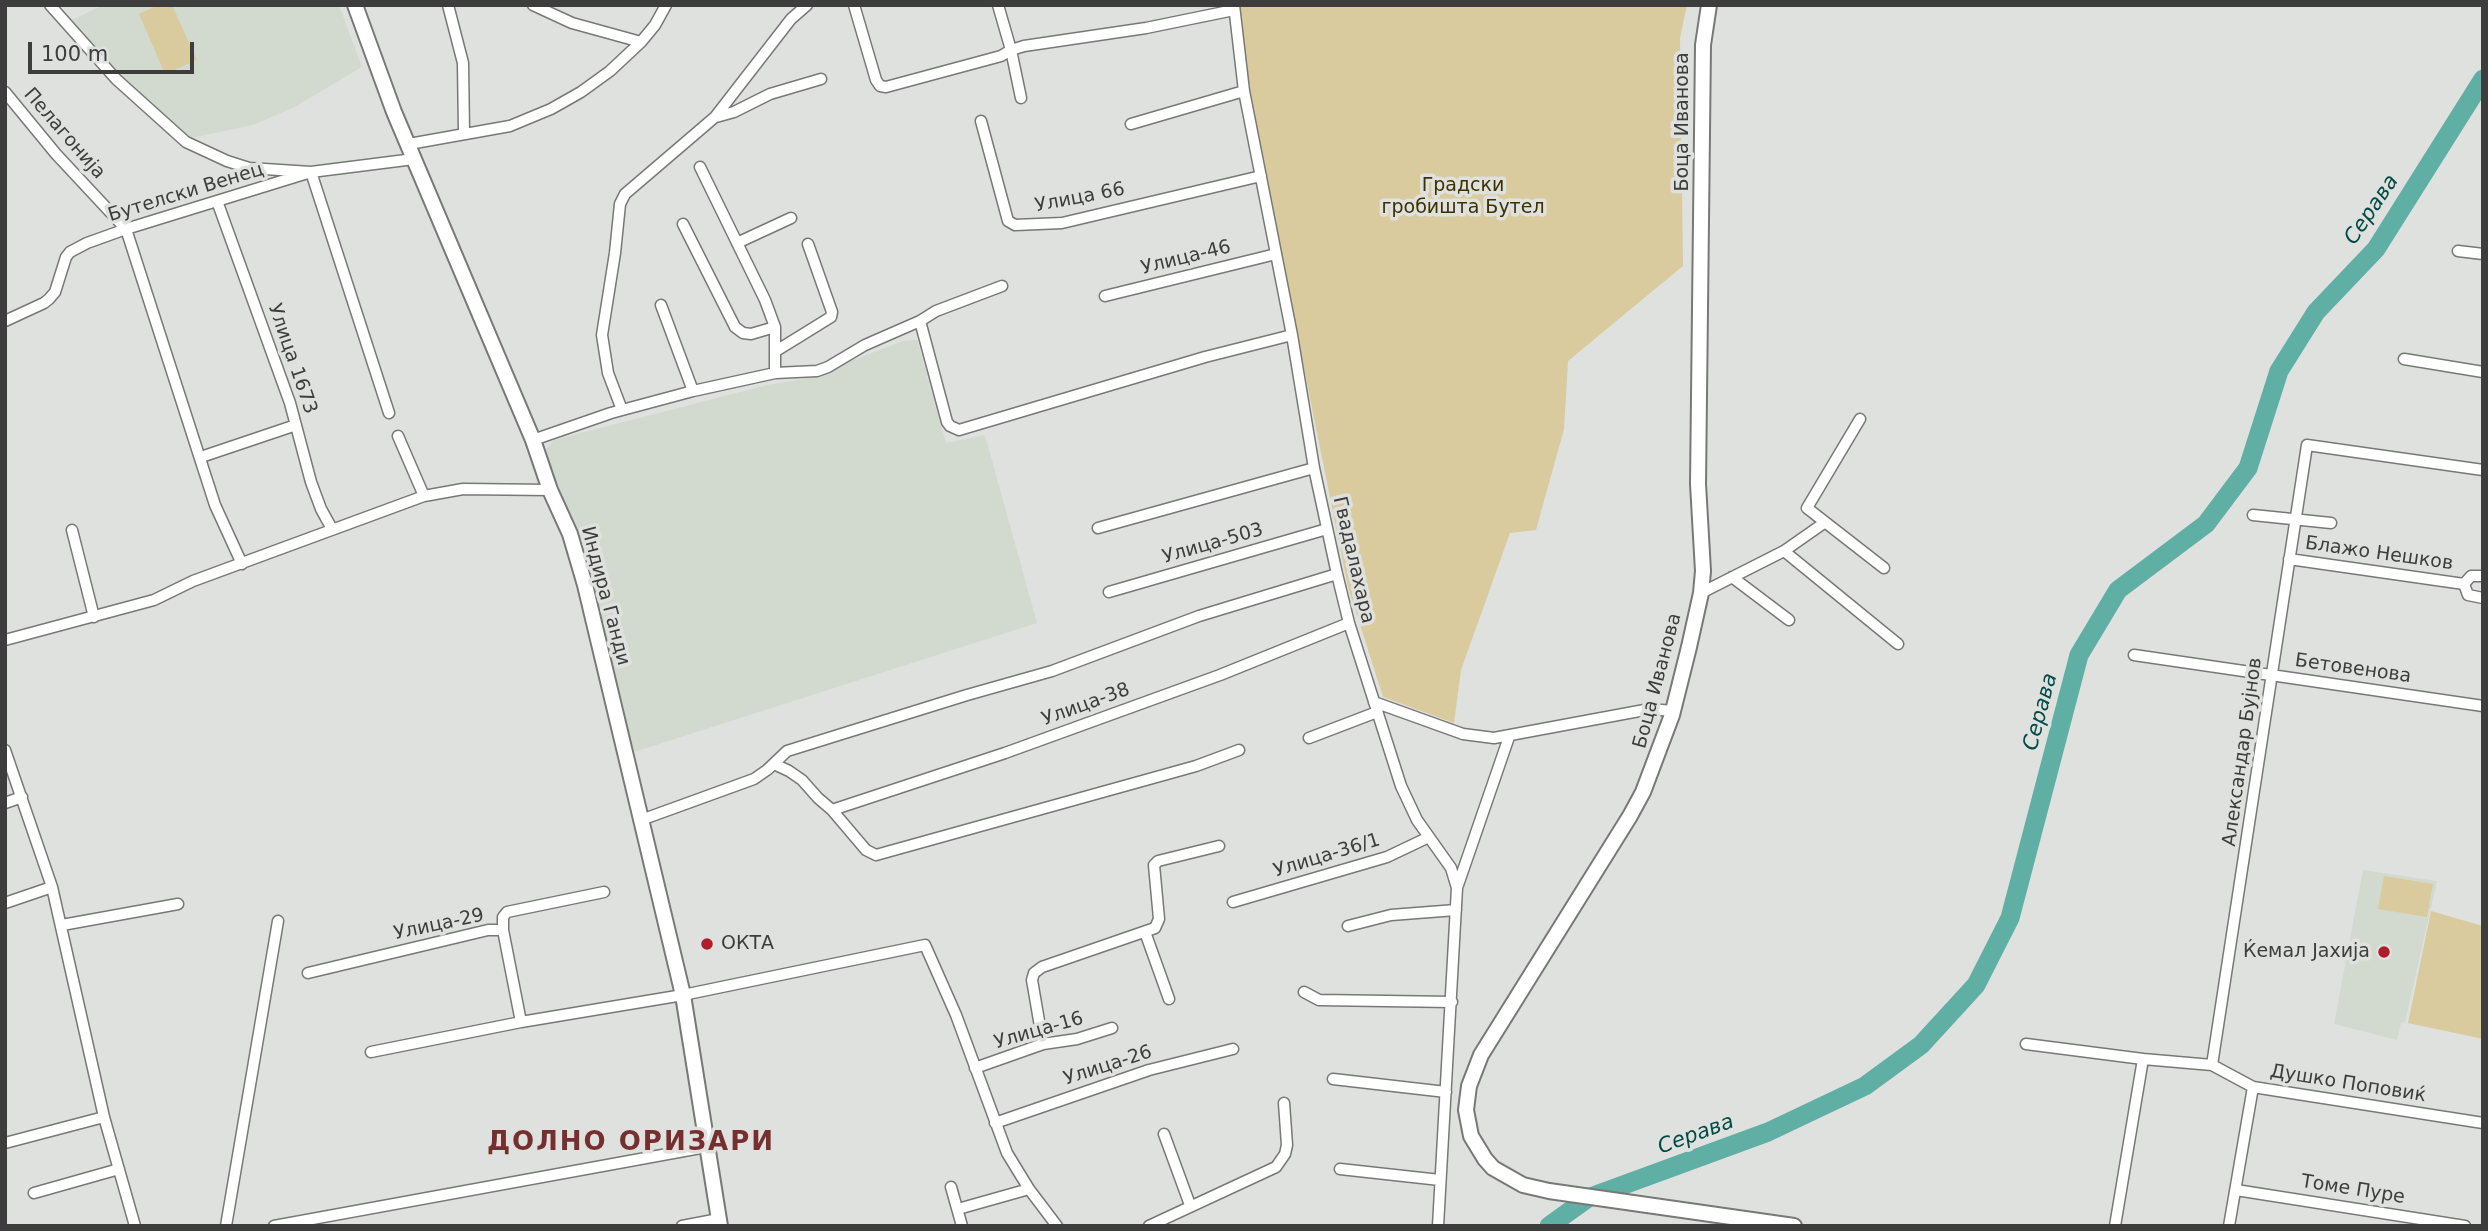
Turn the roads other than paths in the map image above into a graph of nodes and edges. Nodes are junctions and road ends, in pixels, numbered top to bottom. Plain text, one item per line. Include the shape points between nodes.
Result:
1 (50, 5) edge
2 (355, 5) edge
3 (448, 5) edge
4 (533, 5) edge
5 (666, 5) edge
6 (807, 5) edge
7 (853, 5) edge
8 (998, 5) edge
9 (1709, 5) edge
10 (1234, 8) edge
11 (641, 42) junction
12 (1011, 50) junction
13 (821, 79) dead end
14 (1244, 91) junction
15 (5, 92) edge
16 (1021, 98) dead end
17 (715, 117) junction
18 (981, 121) dead end
19 (1130, 124) dead end
20 (464, 133) junction
21 (409, 144) junction
22 (414, 159) junction
23 (700, 167) dead end
24 (311, 172) junction
25 (1261, 176) junction
26 (217, 201) junction
27 (791, 218) dead end
28 (682, 224) dead end
29 (126, 229) junction
30 (737, 243) junction
31 (807, 244) dead end
32 (2458, 251) dead end
33 (1276, 254) junction
34 (2483, 254) edge
35 (1002, 286) dead end
36 (1105, 296) dead end
37 (661, 305) dead end
38 (5, 321) edge
39 (920, 321) junction
40 (775, 327) junction
41 (1292, 335) junction
42 (776, 351) junction
43 (2404, 359) dead end
44 (2483, 372) edge
45 (775, 373) junction
46 (693, 391) junction
47 (622, 410) junction
48 (390, 413) dead end
49 (1860, 419) dead end
50 (296, 425) junction
51 (398, 436) dead end
52 (533, 440) junction
53 (201, 457) junction
54 (1314, 468) junction
55 (2483, 470) edge
56 (550, 490) junction
57 (424, 496) junction
58 (2253, 515) dead end
59 (2295, 520) junction
60 (1824, 523) junction
61 (2331, 523) dead end
62 (1098, 528) dead end
63 (332, 529) junction
64 (1327, 529) junction
65 (72, 530) dead end
66 (1784, 551) junction
67 (2289, 559) junction
68 (242, 564) junction
69 (1884, 568) dead end
70 (1337, 574) junction
71 (2483, 576) edge
72 (1731, 577) junction
73 (2464, 584) junction
74 (1109, 592) dead end
75 (1701, 593) junction
76 (2483, 598) edge
77 (94, 617) junction
78 (1788, 620) dead end
79 (1349, 623) junction
80 (5, 640) edge
81 (1898, 644) dead end
82 (2134, 655) dead end
83 (2272, 675) junction
84 (2483, 706) edge
85 (1376, 707) junction
86 (1673, 711) junction
87 (1509, 737) junction
88 (1309, 738) dead end
89 (1240, 750) dead end
90 (6, 755) edge
91 (774, 764) junction
92 (22, 797) junction
93 (5, 803) edge
94 (832, 810) junction
95 (641, 820) junction
96 (1429, 837) junction
97 (1219, 846) dead end
98 (52, 887) junction
99 (1457, 888) junction
100 (604, 892) dead end
101 (1233, 902) dead end
102 (5, 903) edge
103 (178, 904) dead end
104 (1455, 911) junction
105 (278, 921) dead end
106 (62, 925) junction
107 (1348, 926) dead end
108 (503, 930) junction
109 (1145, 932) junction
110 (308, 973) dead end
111 (1304, 992) dead end
112 (683, 995) junction
113 (1168, 999) dead end
114 (1452, 1002) junction
115 (521, 1022) junction
116 (1112, 1028) dead end
117 (1043, 1045) junction
118 (2026, 1045) dead end
119 (1233, 1049) dead end
120 (371, 1052) dead end
121 (2143, 1059) junction
122 (2212, 1065) junction
123 (975, 1068) junction
124 (1334, 1079) dead end
125 (2253, 1087) junction
126 (1446, 1093) junction
127 (1284, 1103) dead end
128 (1446, 1107) junction
129 (104, 1117) junction
130 (1467, 1119) junction
131 (995, 1123) junction
132 (2483, 1124) edge
133 (1164, 1134) dead end
134 (5, 1143) edge
135 (706, 1147) junction
136 (1340, 1169) dead end
137 (119, 1170) junction
138 (1440, 1180) junction
139 (951, 1187) dead end
140 (1028, 1189) junction
141 (2236, 1190) junction
142 (34, 1193) dead end
143 (1190, 1205) junction
144 (958, 1209) junction
145 (720, 1222) edge
146 (135, 1226) edge
147 (226, 1226) edge
148 (274, 1226) edge
149 (682, 1226) edge
150 (962, 1226) edge
151 (1057, 1226) edge
152 (1149, 1226) edge
153 (1438, 1226) edge
154 (1794, 1226) edge
155 (2115, 1226) edge
156 (2230, 1226) edge
157 (2465, 1226) edge

1 - 24 street via 116,79 186,142 249,168
2 - 21 street, Индира Ганди
3 - 20 street via 463,63
4 - 11 street via 572,23
5 - 11 street
6 - 17 street
7 - 12 street via 880,86 899,85
8 - 12 street
9 - 75 street, Боца Иванова via 1703,45
10 - 12 street
10 - 14 street, Гвадалахара
11 - 20 street via 610,72 551,109 510,126
12 - 16 street
13 - 17 street
14 - 19 street
14 - 25 street, Гвадалахара
15 - 29 street, Пелагонија via 55,154
17 - 47 street via 625,194 620,204 602,335 608,373
18 - 25 street, Улица 66 via 1008,221 1015,225 1062,223
20 - 21 street
21 - 22 street, Индира Ганди
22 - 24 street, Бутелски Венец
22 - 52 street, Индира Ганди
23 - 30 street
24 - 26 street, Бутелски Венец
24 - 48 street
25 - 33 street, Гвадалахара
26 - 29 street, Бутелски Венец
26 - 50 street, Улица 1673
27 - 30 street
28 - 40 street via 735,327 751,334
29 - 38 street, Бутелски Венец via 70,251 49,299
29 - 53 street
30 - 40 street
31 - 42 street via 831,317
32 - 34 street
33 - 36 street, Улица-46
33 - 41 street, Гвадалахара
35 - 39 street via 953,303
37 - 46 street
39 - 41 street via 947,422 959,430
39 - 45 street via 828,367 808,373
40 - 42 street
41 - 54 street, Гвадалахара
42 - 45 street
43 - 44 street
45 - 46 street
46 - 47 street
47 - 52 street
49 - 60 street via 1807,508
50 - 53 street
50 - 63 street, Улица 1673 via 311,482
51 - 57 street
52 - 56 street, Индира Ганди
53 - 68 street via 215,505
54 - 62 street
54 - 64 street, Гвадалахара
55 - 59 street, Александар Бујнов via 2307,445
56 - 57 street via 463,489
56 - 95 street, Индира Ганди via 585,585
57 - 63 street
58 - 59 street
59 - 61 street
59 - 67 street, Александар Бујнов
60 - 66 street
60 - 69 street
63 - 68 street
64 - 70 street, Гвадалахара
64 - 74 street, Улица-503
65 - 77 street
66 - 72 street
66 - 81 street
67 - 73 street, Блажо Нешков
67 - 83 street, Александар Бујнов
68 - 77 street via 154,600
70 - 79 street, Гвадалахара
70 - 91 street via 1199,616 1052,671 787,751
71 - 73 street, Блажо Нешков via 2471,576
72 - 75 street
72 - 78 street
73 - 76 street, Блажо Нешков via 2468,594
75 - 86 street, Боца Иванова
77 - 80 street
79 - 85 street, Гвадалахара
79 - 94 street, Улица-38 via 1220,676
82 - 83 street, Бетовенова
83 - 84 street, Бетовенова
83 - 122 street, Александар Бујнов
85 - 87 street via 1463,734
85 - 88 street
85 - 96 street, Гвадалахара via 1401,786
86 - 87 street via 1630,712
86 - 130 street, Боца Иванова via 1657,760 1630,816 1475,1067 1466,1098
87 - 99 street
89 - 94 street via 876,855 866,850
90 - 92 street
91 - 94 street via 802,780
91 - 95 street via 754,779
92 - 93 street
92 - 98 street
95 - 112 street, Индира Ганди
96 - 99 street, Гвадалахара via 1451,868
96 - 101 street, Улица-36/1 via 1387,857
97 - 109 street via 1154,865 1159,919 1155,928
98 - 102 street
98 - 106 street
99 - 104 street, Гвадалахара
100 - 108 street, Улица-29 via 507,912
103 - 106 street
104 - 107 street via 1391,915
104 - 114 street, Гвадалахара
105 - 147 street
106 - 129 street
108 - 110 street, Улица-29
108 - 115 street
109 - 113 street
109 - 117 street via 1037,969 1032,980
111 - 114 street via 1319,1000
112 - 115 street
112 - 123 street via 925,945
112 - 135 street, Индира Ганди
114 - 126 street, Гвадалахара
115 - 120 street
116 - 117 street, Улица-16
117 - 123 street, Улица-16
118 - 121 street
119 - 131 street, Улица-26 via 1149,1070
121 - 122 street
121 - 155 street
122 - 125 street, Душко Поповиќ
123 - 131 street
124 - 126 street
125 - 132 street, Душко Поповиќ
125 - 141 street
126 - 128 street, Гвадалахара
127 - 143 street via 1287,1145 1276,1167
128 - 130 street
128 - 138 street, Гвадалахара
129 - 134 street
129 - 137 street
130 - 154 street, Боца Иванова via 1485,1159 1522,1185
131 - 140 street
133 - 143 street
135 - 145 street, Индира Ганди
135 - 148 street
136 - 138 street
137 - 142 street
137 - 146 street
138 - 153 street, Гвадалахара
139 - 144 street
140 - 144 street
140 - 151 street
141 - 156 street
141 - 157 street, Томе Пуре
143 - 152 street
144 - 150 street
145 - 149 street

